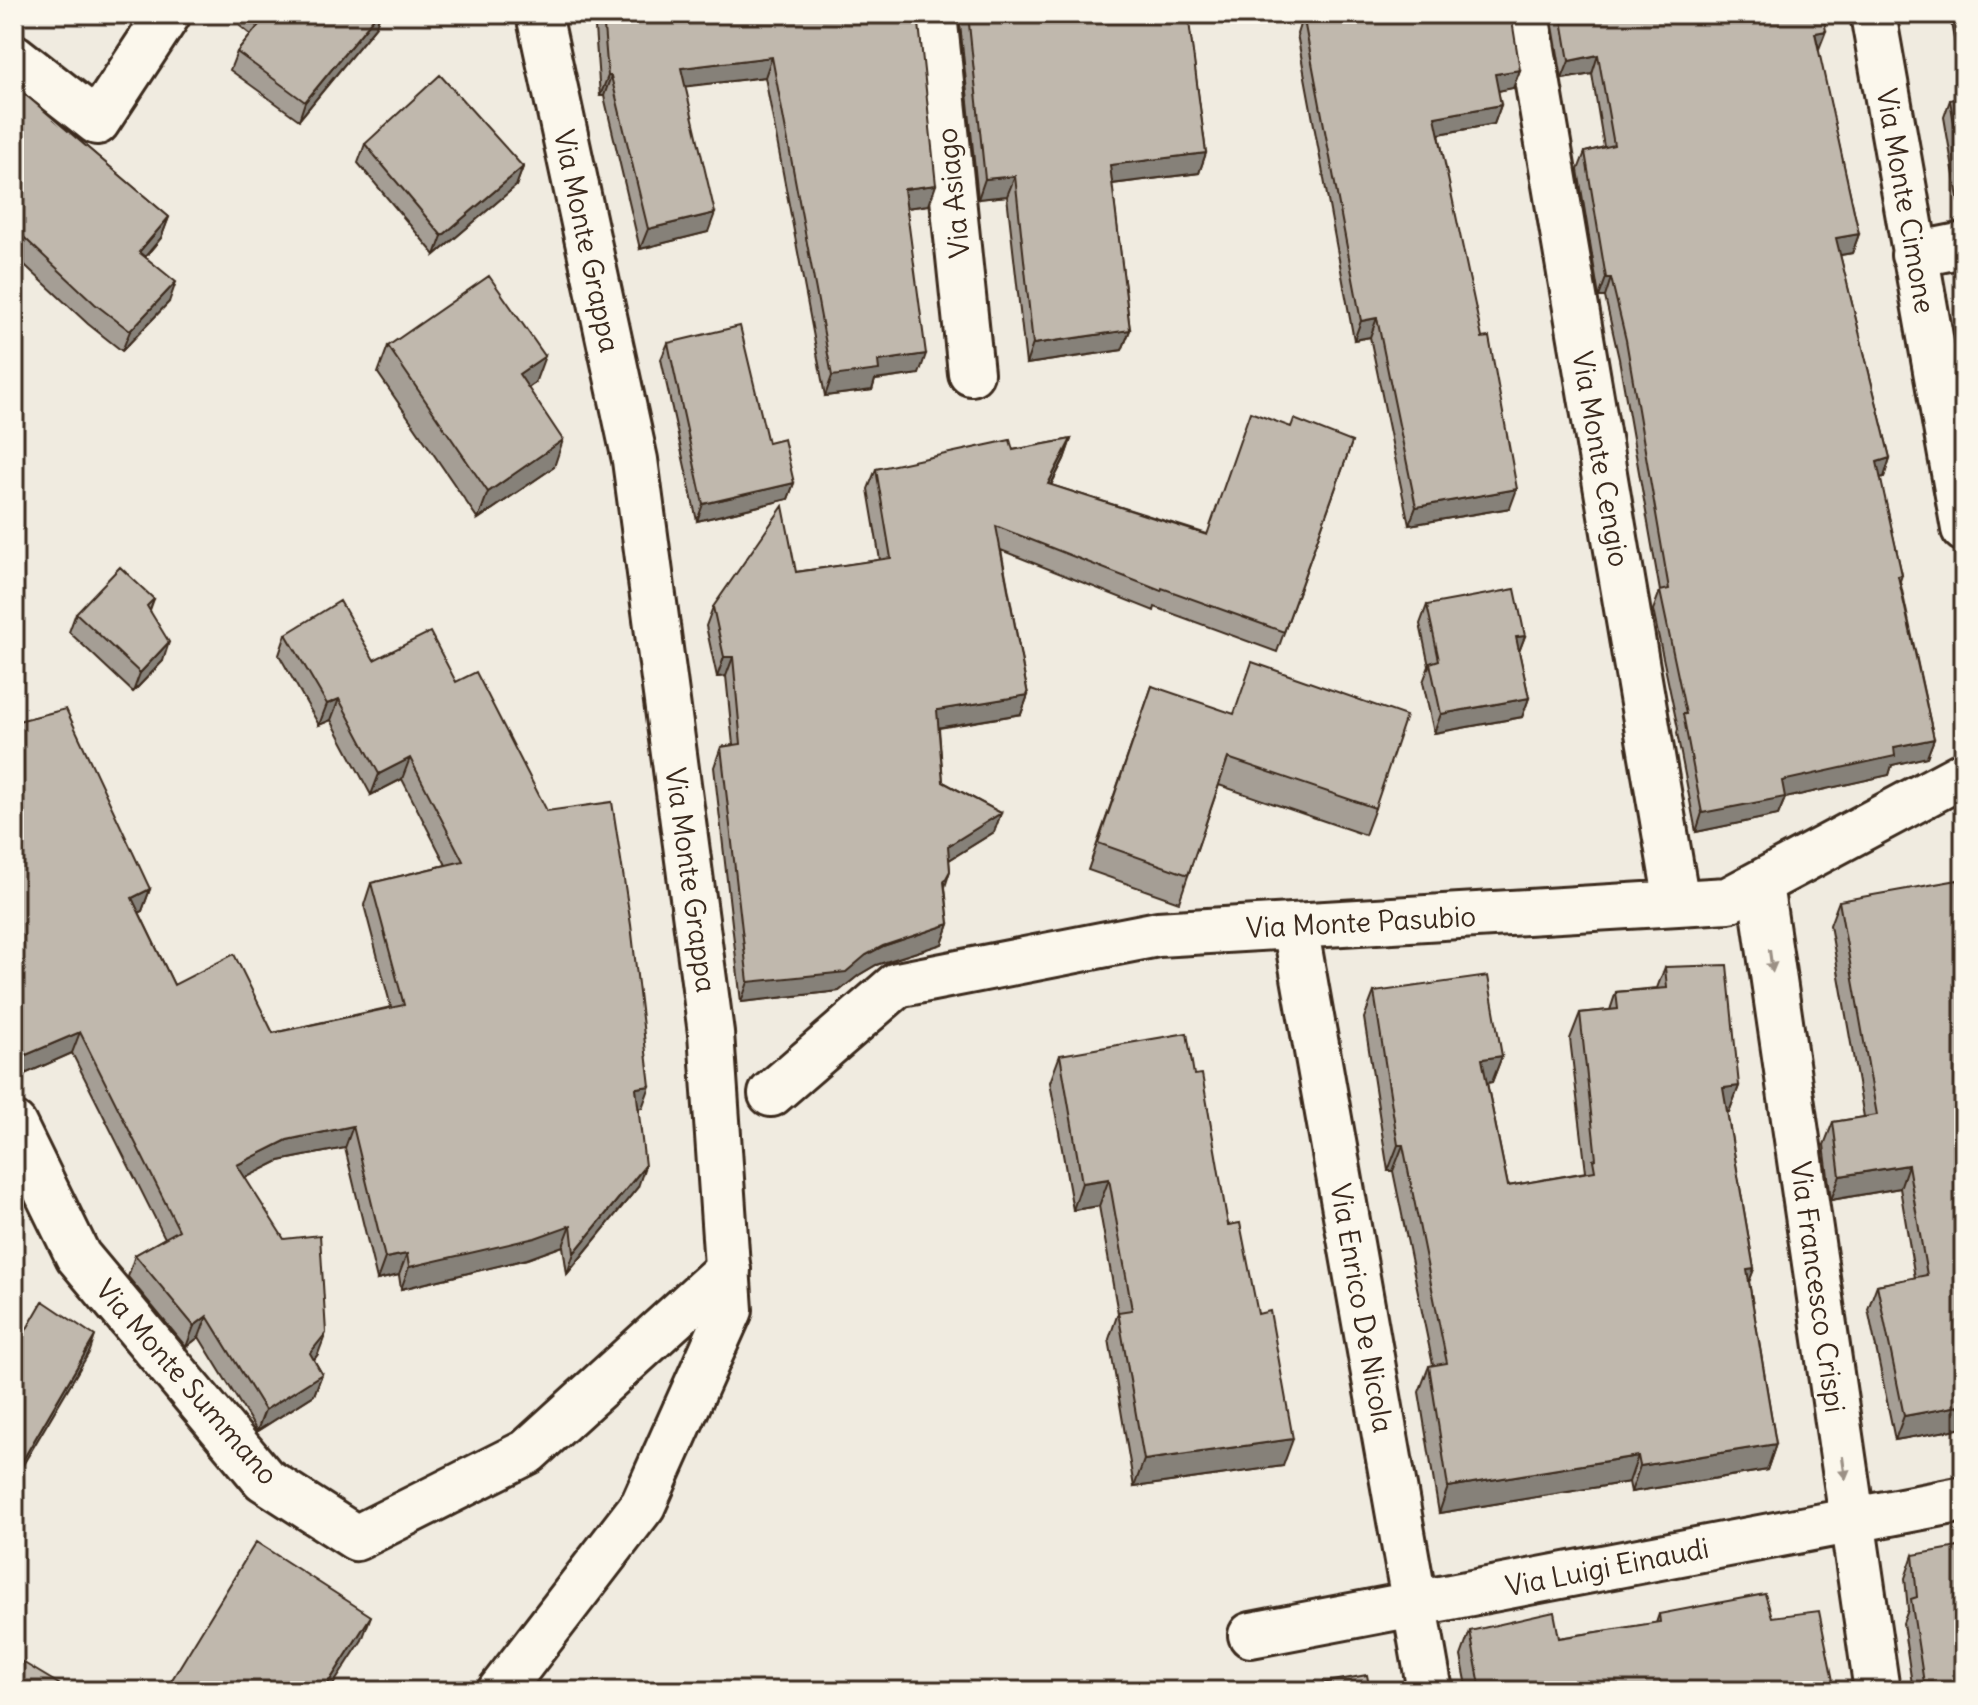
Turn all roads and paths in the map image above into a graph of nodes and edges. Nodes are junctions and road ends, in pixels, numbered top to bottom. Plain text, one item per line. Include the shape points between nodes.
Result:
1 (168, 14) edge
2 (934, 14) edge
3 (1526, 14) edge
4 (1873, 14) edge
5 (535, 17) edge
6 (14, 57) edge
7 (1964, 245) edge
8 (1914, 255) junction
9 (971, 373) dead end
10 (1964, 529) edge
11 (1964, 774) edge
12 (1760, 884) junction
13 (1677, 903) junction
14 (1295, 926) junction
15 (771, 1094) dead end
16 (14, 1125) edge
17 (728, 1269) junction
18 (1964, 1499) edge
19 (1852, 1521) junction
20 (1414, 1604) junction
21 (1251, 1635) dead end
22 (500, 1691) edge
23 (1430, 1691) edge
24 (1877, 1691) edge

1 - 6 street via 97,122
2 - 9 street, Via Asiago
3 - 13 street, Via Monte Cengio
4 - 8 street, Via Monte Cimone
5 - 17 street, Via Monte Grappa via 635,460 711,1033
7 - 8 street
8 - 10 street, Via Monte Cimone
11 - 12 street, Via Monte Pasubio
12 - 13 street, Via Monte Pasubio via 1728,900
12 -> 19 street, Via Francesco Crispi
13 - 14 street, Via Monte Pasubio
14 - 15 street, Via Monte Pasubio via 1158,934 897,985
14 - 20 street, Via Enrico De Nicola
16 - 17 street, Via Monte Summano via 78,1256 264,1479 356,1538 527,1452
17 - 22 street, Via Monte Grappa via 730,1310 643,1505
18 - 19 street, Via Luigi Einaudi
19 - 20 street, Via Luigi Einaudi
19 - 24 street, Via Francesco Crispi
20 - 21 street, Via Luigi Einaudi
20 - 23 street, Via Enrico De Nicola

